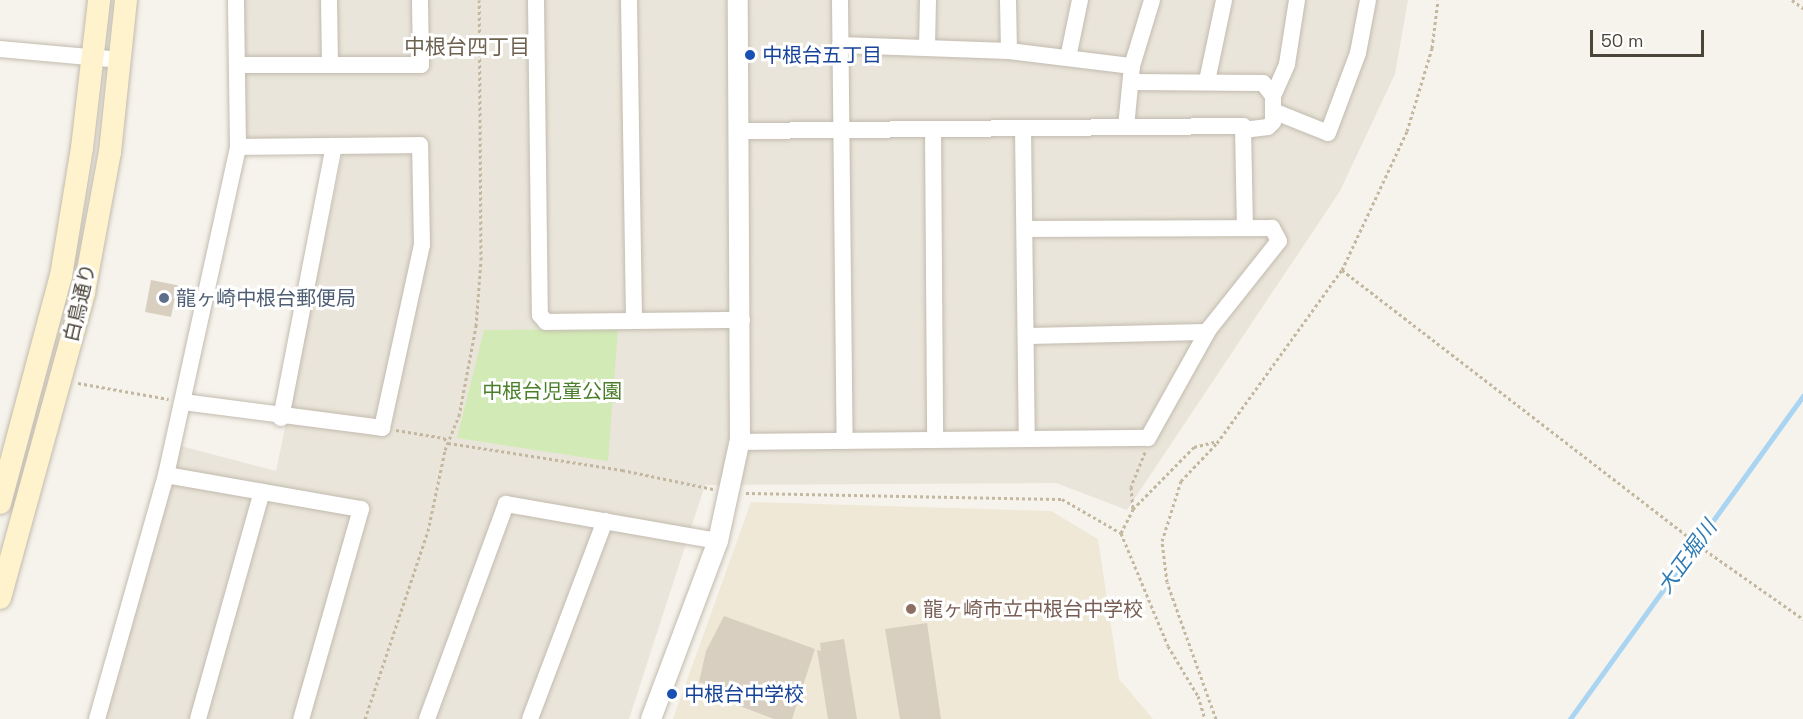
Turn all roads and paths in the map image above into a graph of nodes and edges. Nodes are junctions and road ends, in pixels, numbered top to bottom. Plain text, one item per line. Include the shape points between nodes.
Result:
1 (99, 0) edge
2 (126, 0) edge
3 (236, 0) edge
4 (329, 0) edge
5 (420, 0) edge
6 (479, 0) edge
7 (536, 0) edge
8 (630, 0) edge
9 (738, 0) edge
10 (840, 0) edge
11 (928, 0) edge
12 (1008, 0) edge
13 (1080, 0) edge
14 (1152, 0) edge
15 (1224, 0) edge
16 (1297, 0) edge
17 (1368, 0) edge
18 (1437, 0) edge
19 (1792, 0) edge
20 (1803, 8) edge
21 (840, 45) junction
22 (927, 48) junction
23 (0, 49) edge
24 (1009, 51) junction
25 (93, 57) junction
26 (1068, 58) junction
27 (122, 60) junction
28 (237, 65) junction
29 (330, 65) junction
30 (1131, 74) junction
31 (1207, 81) junction
32 (1273, 104) junction
33 (1126, 127) junction
34 (1023, 128) junction
35 (933, 129) junction
36 (841, 130) junction
37 (1243, 130) junction
38 (740, 131) junction
39 (334, 146) junction
40 (238, 147) junction
41 (1245, 228) junction
42 (1025, 229) junction
43 (1342, 270) junction
44 (742, 320) junction
45 (634, 321) junction
46 (1207, 332) junction
47 (1026, 336) junction
48 (62, 380) junction
49 (183, 402) junction
50 (281, 418) junction
51 (382, 428) junction
52 (1148, 438) junction
53 (1027, 439) junction
54 (935, 440) junction
55 (1219, 440) junction
56 (845, 441) junction
57 (740, 442) junction
58 (448, 443) junction
59 (166, 475) junction
60 (262, 492) junction
61 (731, 493) junction
62 (0, 503) edge
63 (1133, 509) junction
64 (605, 521) junction
65 (1121, 533) junction
66 (718, 541) junction
67 (0, 598) edge
68 (1803, 619) edge
69 (97, 719) edge
70 (198, 719) edge
71 (301, 719) edge
72 (365, 719) edge
73 (427, 719) edge
74 (530, 719) edge
75 (651, 719) edge
76 (1204, 719) edge
77 (1216, 719) edge

1 - 25 main road, 白鳥通り
2 - 27 main road, 白鳥通り
3 - 28 street
4 - 29 street
5 - 29 street via 421,65
6 - 58 path via 480,271 476,326 459,416
7 - 45 street via 540,315 546,322
8 - 45 street
9 - 38 street
10 - 21 street
11 - 22 street
12 - 24 street
13 - 26 street
14 - 30 street
15 - 31 street
16 - 32 street via 1287,64
17 - 32 street via 1358,52 1328,133
18 - 43 path via 1432,48 1407,131
19 - 20 path
21 - 22 street
21 - 36 street
22 - 24 street
23 - 25 street
24 - 26 street
25 - 27 street
25 - 62 main road, 白鳥通り via 61,276
26 - 30 street
27 - 48 main road, 白鳥通り via 98,221
28 - 29 street
28 - 40 street
30 - 31 street
30 - 33 street
31 - 32 street via 1263,83
32 - 37 street via 1273,122 1268,127
33 - 34 street
33 - 37 street via 1243,126
34 - 35 street
34 - 42 street
35 - 36 street
35 - 54 street
36 - 38 street
36 - 56 street
37 - 41 street
38 - 44 street
39 - 40 street
39 - 50 street
39 - 51 street via 420,145 422,245
40 - 49 street
41 - 42 street
41 - 46 street via 1272,228 1279,241
42 - 47 street
43 - 55 path
43 - 68 path via 1692,540
44 - 45 street
44 - 57 street
46 - 47 street
46 - 52 street
47 - 53 street
48 - 49 path
48 - 67 main road, 白鳥通り
49 - 50 street
49 - 59 street
50 - 51 street
51 - 58 path via 444,438
52 - 53 street
52 - 63 path via 1131,487
53 - 54 street
54 - 56 street
55 - 63 path via 1194,447
55 - 77 path via 1181,481 1162,541 1167,582
56 - 57 street
57 - 61 street
58 - 61 path via 622,470
58 - 72 path via 428,531
59 - 60 street
59 - 69 street
60 - 70 street
60 - 71 street via 361,509
61 - 65 path via 1062,499
61 - 66 street
63 - 65 path
64 - 66 street
64 - 73 street via 506,504
64 - 74 street
65 - 76 path via 1139,568 1168,646 1198,696
66 - 75 street

